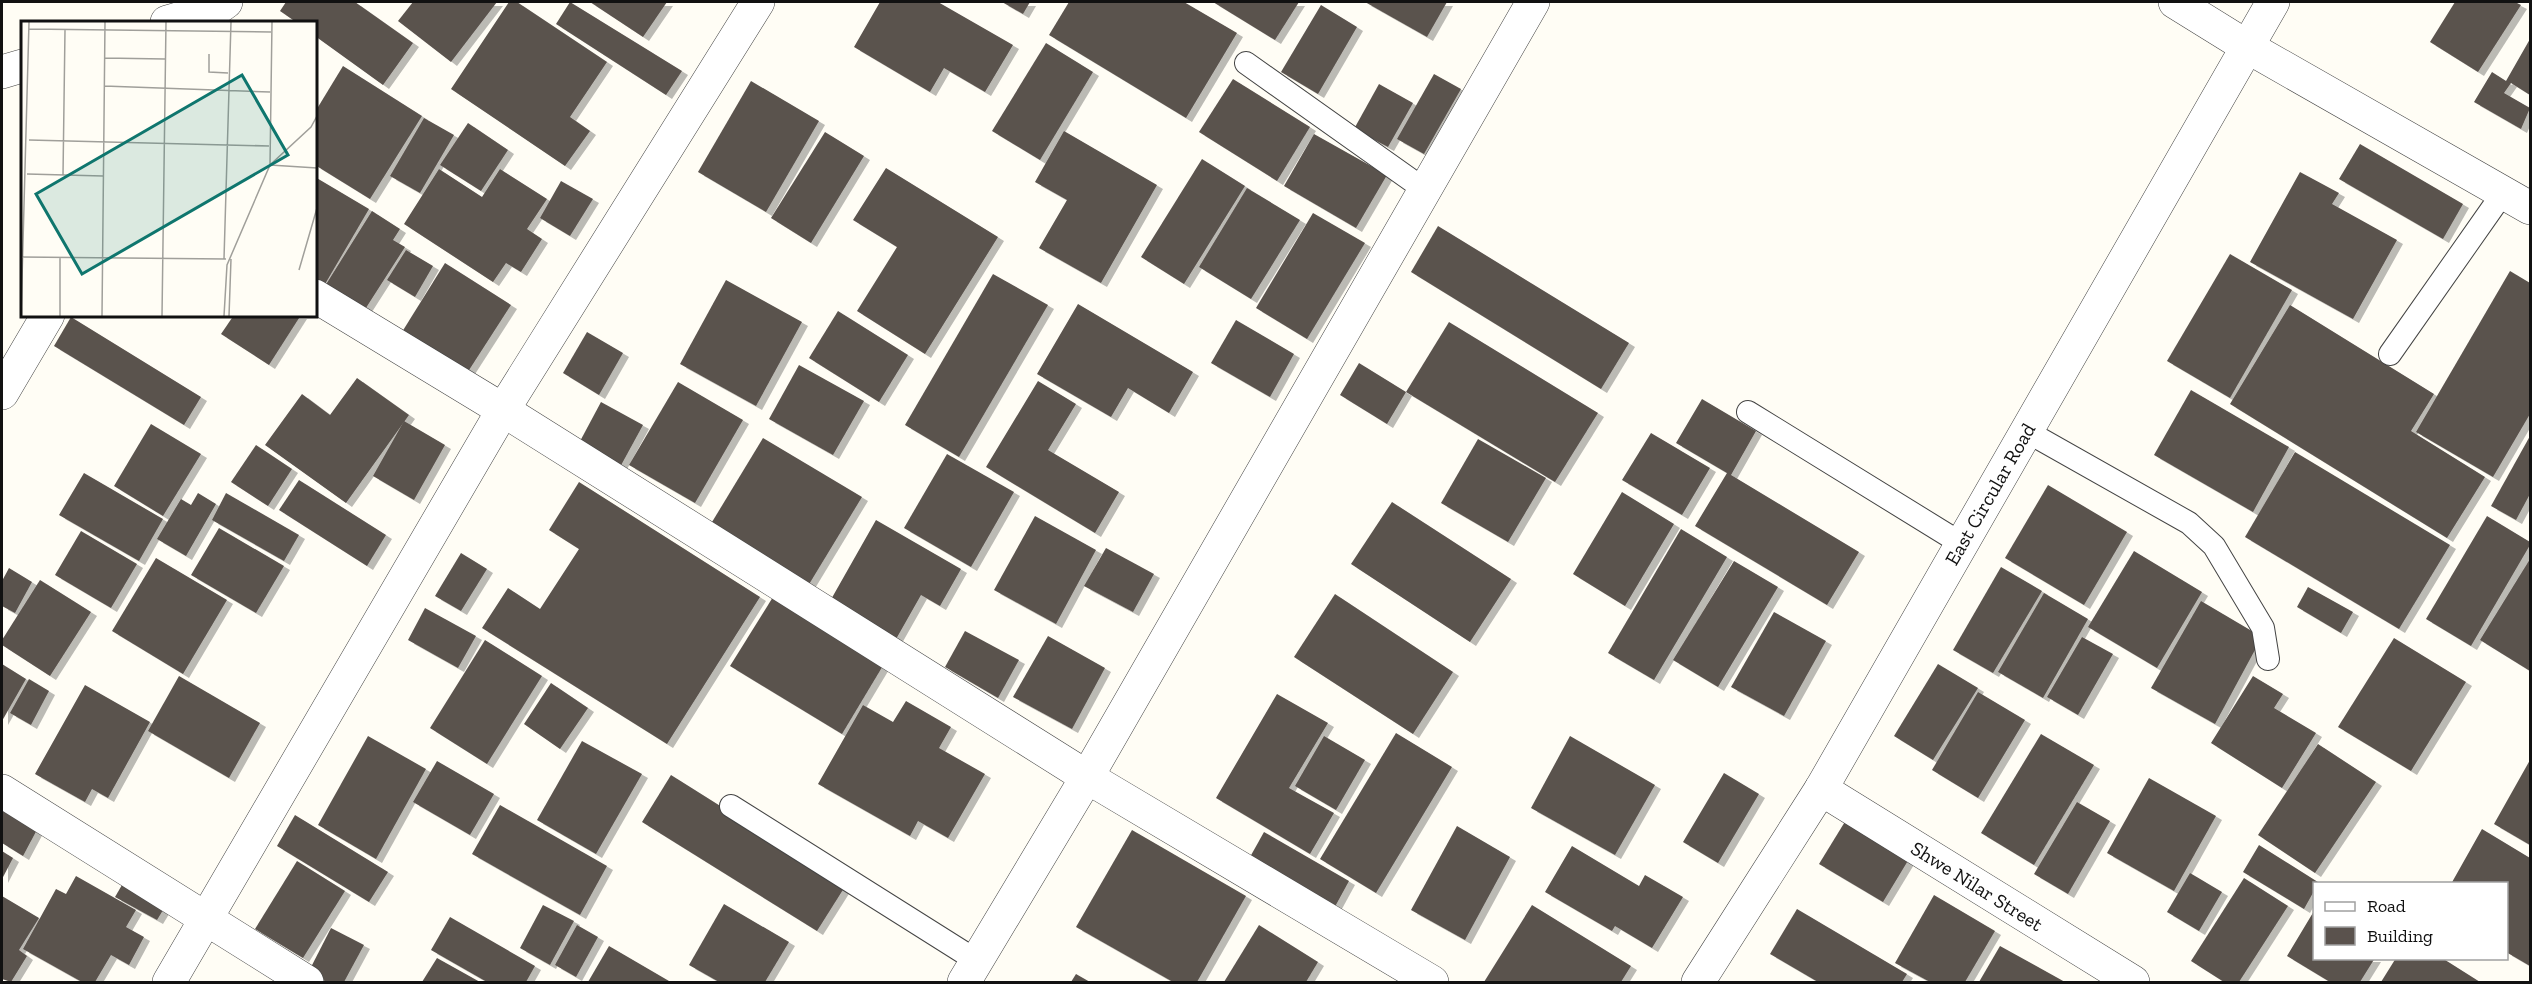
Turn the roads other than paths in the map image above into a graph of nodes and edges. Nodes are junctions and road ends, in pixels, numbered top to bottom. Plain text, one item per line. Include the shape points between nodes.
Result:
1 (758, 2) edge
2 (1533, 2) edge
3 (2175, 2) edge
4 (2273, 2) edge
5 (217, 8) edge
6 (171, 21) edge
7 (2246, 46) junction
8 (1246, 63) dead end
9 (21, 66) edge
10 (2, 72) edge
11 (1425, 190) junction
12 (2503, 192) junction
13 (2530, 208) edge
14 (316, 297) edge
15 (47, 316) edge
16 (2390, 354) dead end
17 (2, 393) edge
18 (503, 410) junction
19 (1748, 412) dead end
20 (2026, 431) junction
21 (1962, 544) junction
22 (2268, 659) dead end
23 (1087, 777) junction
24 (1821, 789) junction
25 (2, 791) edge
26 (731, 806) dead end
27 (208, 920) junction
28 (971, 972) edge
29 (169, 982) edge
30 (307, 982) edge
31 (1432, 982) edge
32 (1698, 982) edge
33 (2133, 982) edge

1 - 18 street
2 - 11 street
3 - 7 street
4 - 7 street, East Circular Road
5 - 6 street
7 - 12 street
7 - 20 street, East Circular Road
8 - 11 lane
9 - 10 street
11 - 23 street
12 - 13 street
12 - 16 lane
14 - 18 street
15 - 17 street
18 - 23 street
18 - 27 street
19 - 21 lane
20 - 21 street, East Circular Road
20 - 22 lane via 2189,523 2214,546 2263,628
21 - 24 street, East Circular Road
23 - 28 street
23 - 31 street
24 - 32 street, East Circular Road
24 - 33 street, Shwe Nilar Street
25 - 27 street
26 - 28 lane
27 - 29 street
27 - 30 street

